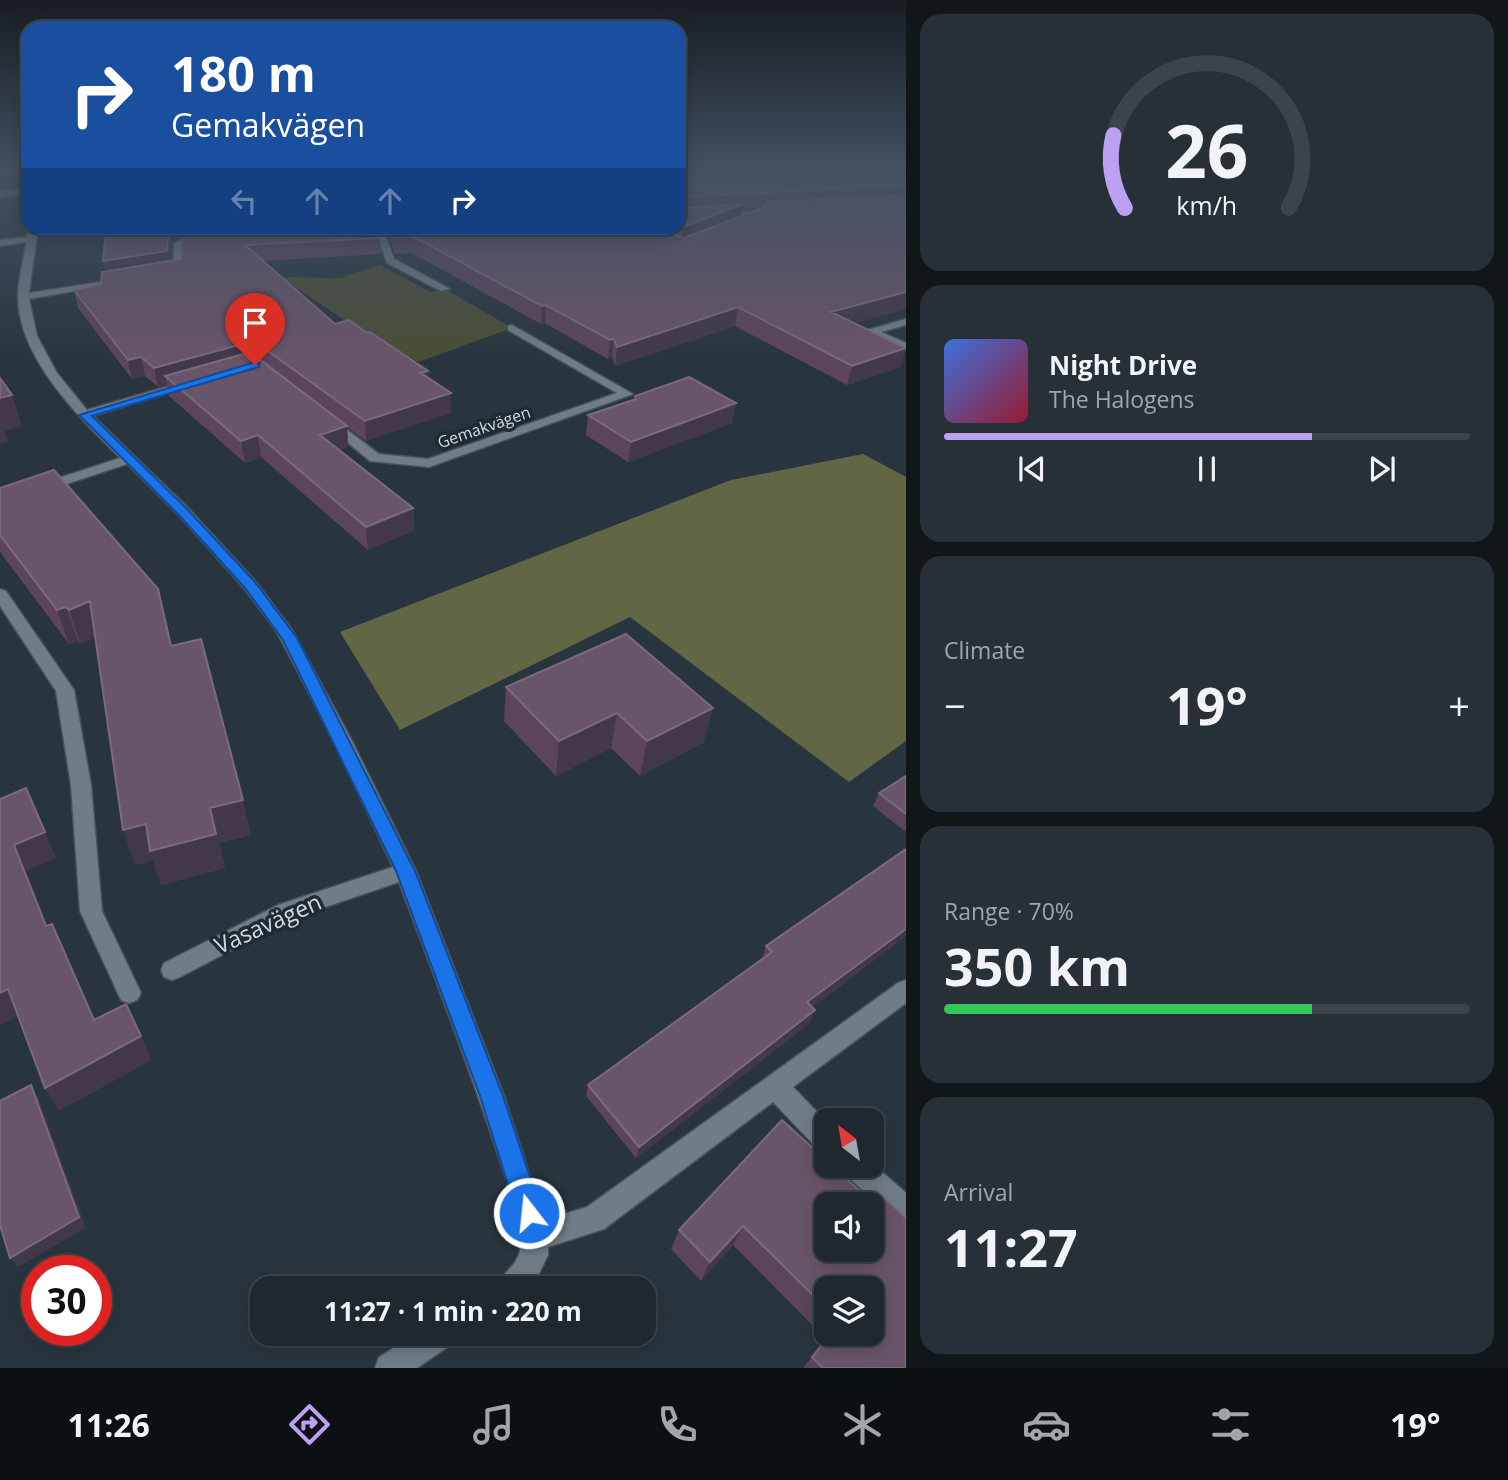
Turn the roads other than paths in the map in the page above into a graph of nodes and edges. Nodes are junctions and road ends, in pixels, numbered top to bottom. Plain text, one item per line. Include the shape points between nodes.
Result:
1 (26, 235) edge
2 (32, 235) edge
3 (218, 235) edge
4 (381, 235) edge
5 (0, 243) edge
6 (152, 276) edge
7 (126, 281) edge
8 (445, 289) dead end
9 (23, 298) junction
10 (906, 322) edge
11 (512, 328) dead end
12 (906, 347) edge
13 (202, 380) edge
14 (84, 415) junction
15 (320, 416) edge
16 (129, 459) junction
17 (0, 502) edge
18 (0, 594) edge
19 (405, 871) junction
20 (172, 970) dead end
21 (906, 989) edge
22 (129, 993) dead end
23 (776, 1087) junction
24 (814, 1127) edge
25 (869, 1178) edge
26 (906, 1211) edge
27 (536, 1237) junction
28 (523, 1276) edge
29 (424, 1346) edge
30 (390, 1368) edge

1 - 5 street
2 - 9 street
3 - 6 street via 177,245 178,272
4 - 8 street via 390,261
7 - 9 street
9 - 14 street via 31,336 52,374
10 - 12 street via 870,331
11 - 15 street, Gemakvägen via 627,394 429,463 374,458
13 - 14 street
14 - 16 street
16 - 17 street
16 - 19 street via 183,511 284,630
18 - 22 street via 65,690 81,785 91,911
19 - 20 street, Vasavägen via 286,911
19 - 27 street via 491,1096
21 - 23 street
23 - 24 street
23 - 27 street via 594,1219
25 - 26 street
27 - 28 street via 534,1255
29 - 30 street

